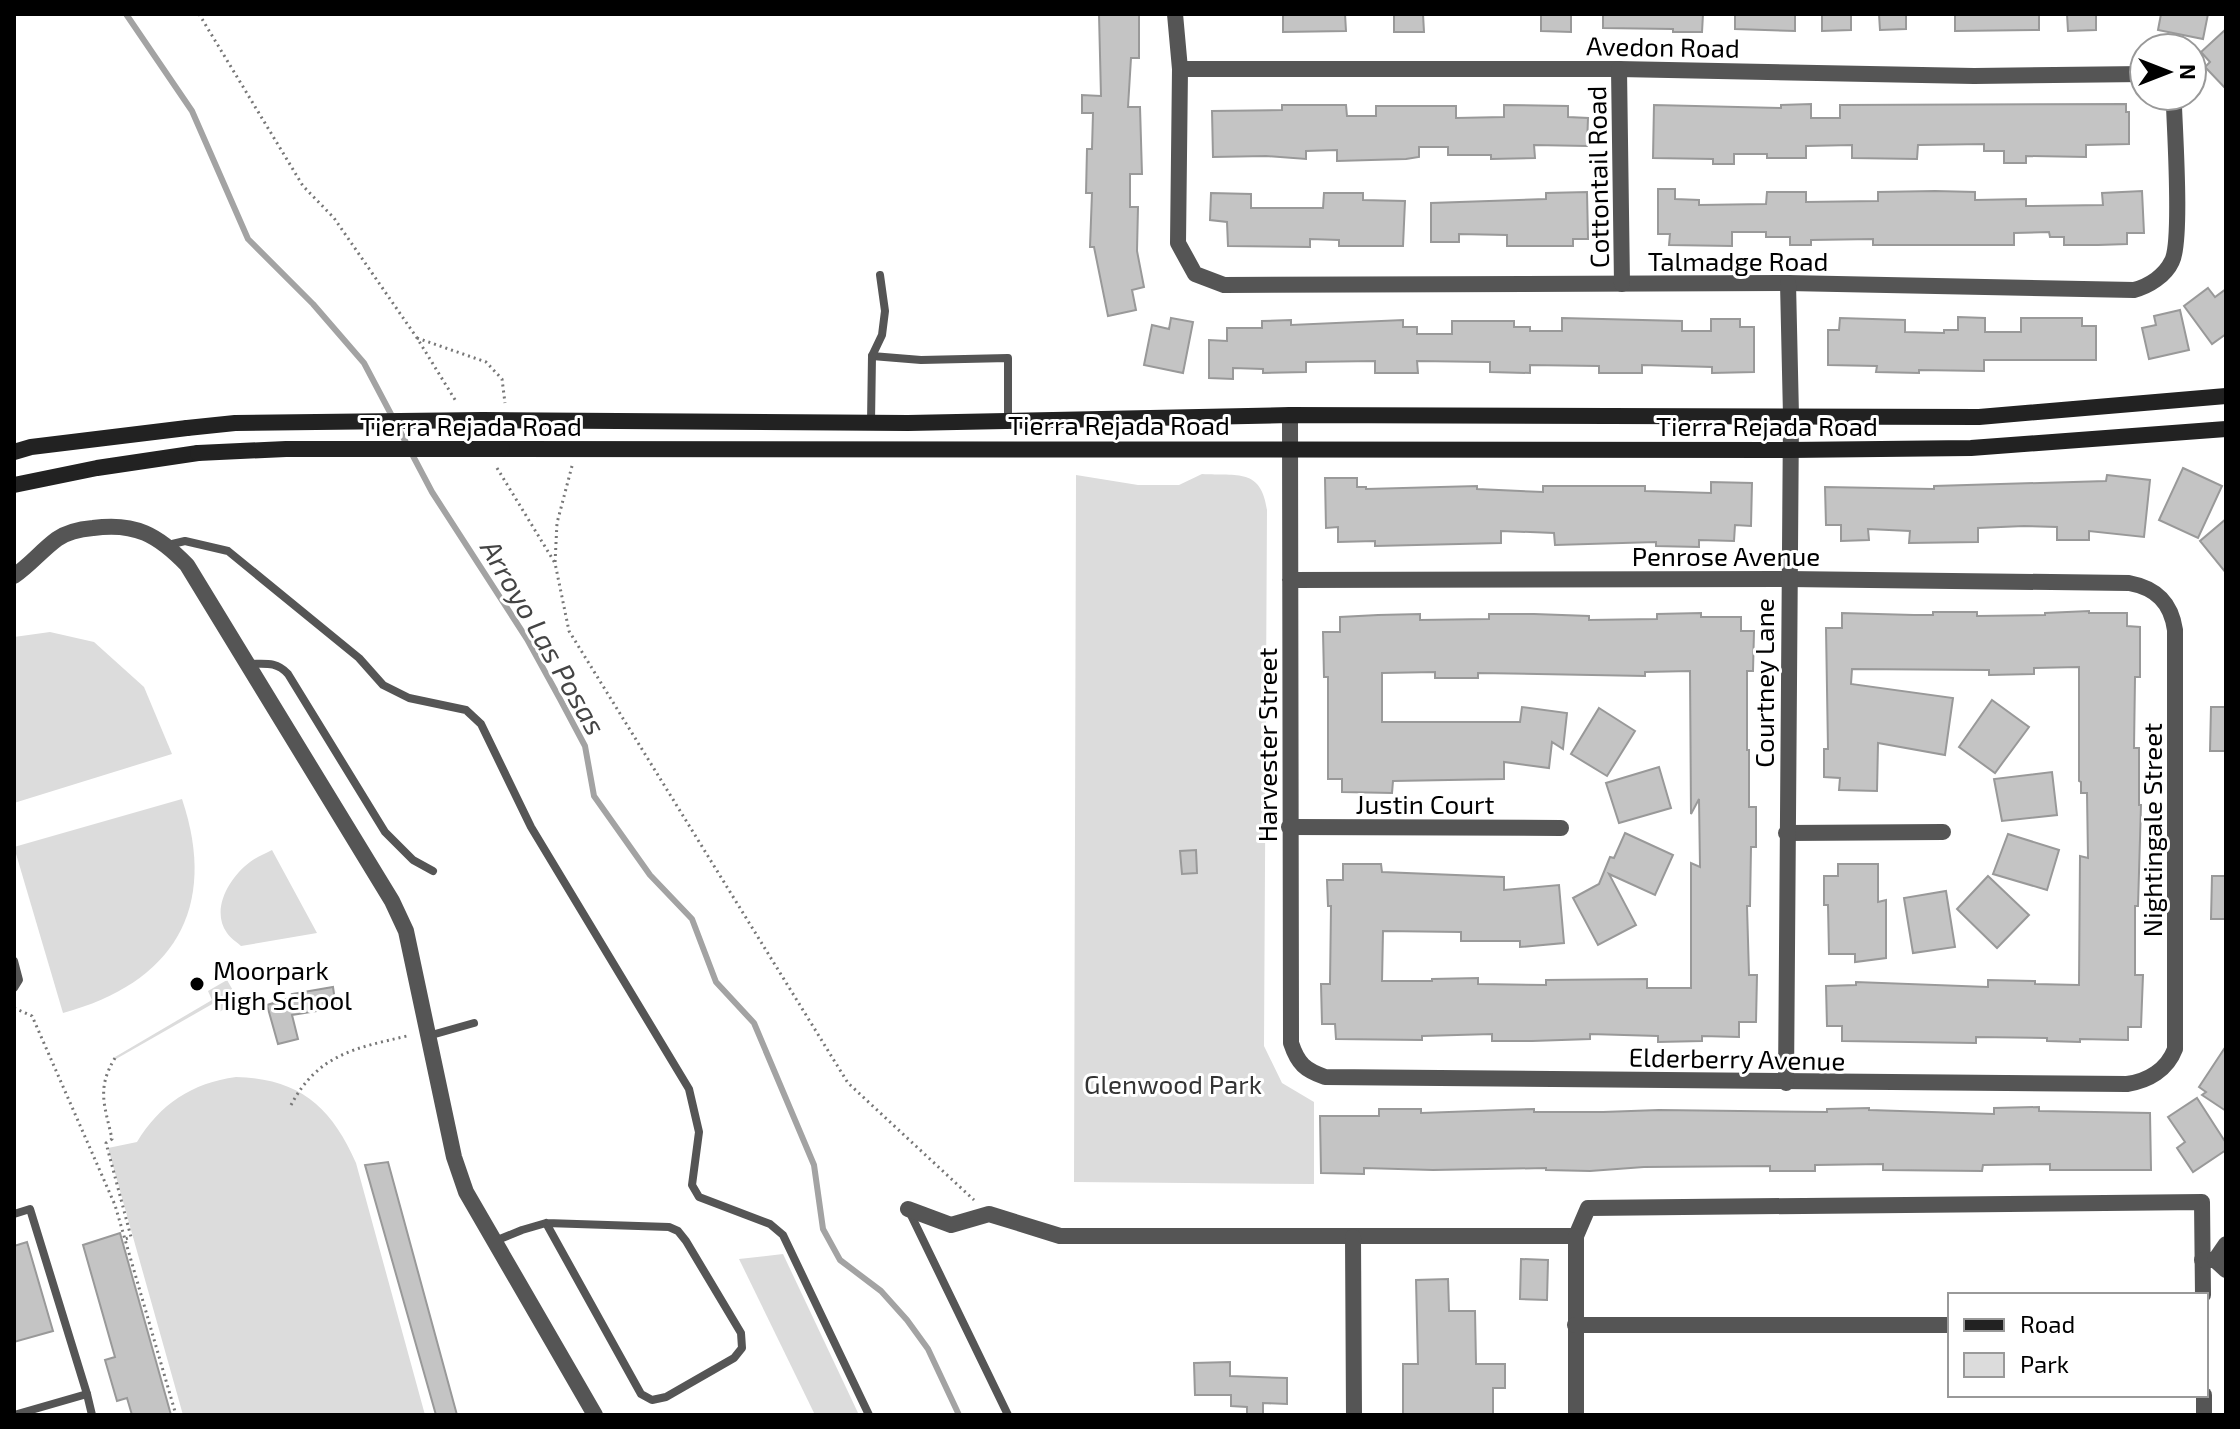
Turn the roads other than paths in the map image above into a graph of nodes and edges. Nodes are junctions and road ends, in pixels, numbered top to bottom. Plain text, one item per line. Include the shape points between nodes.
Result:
1 (1175, 14) edge
2 (1180, 69) junction
3 (1619, 69) junction
4 (2128, 74) edge
5 (2174, 112) edge
6 (880, 275) dead end
7 (1788, 283) junction
8 (1622, 284) junction
9 (872, 356) junction
10 (2226, 396) edge
11 (1290, 415) junction
12 (1791, 416) junction
13 (1008, 421) junction
14 (871, 422) junction
15 (2226, 429) edge
16 (1290, 448) junction
17 (1790, 450) junction
18 (14, 452) edge
19 (14, 485) edge
20 (168, 545) junction
21 (14, 576) edge
22 (1788, 579) junction
23 (1290, 580) junction
24 (2159, 594) joint
25 (247, 664) junction
26 (1289, 827) junction
27 (1561, 828) dead end
28 (1943, 832) dead end
29 (1786, 833) junction
30 (433, 871) dead end
31 (14, 961) edge
32 (14, 988) edge
33 (474, 1023) dead end
34 (428, 1036) junction
35 (2163, 1068) joint
36 (1307, 1071) joint
37 (1786, 1083) junction
38 (908, 1209) joint
39 (14, 1214) edge
40 (546, 1223) junction
41 (1576, 1236) junction
42 (1353, 1237) junction
43 (495, 1241) junction
44 (2226, 1244) edge
45 (2214, 1264) edge
46 (2204, 1293) edge
47 (1575, 1325) junction
48 (1948, 1325) edge
49 (87, 1394) junction
50 (14, 1415) edge
51 (92, 1415) edge
52 (595, 1415) edge
53 (869, 1415) edge
54 (1008, 1415) edge
55 (1354, 1415) edge
56 (1576, 1415) edge

1 - 2 street
2 - 3 street, Avedon Road
2 - 8 street, Talmadge Road via 1178,243 1195,274 1224,285
3 - 4 street, Avedon Road
3 - 8 street, Cottontail Road
5 - 7 street, Talmadge Road via 2176,253 2168,268 2142,288
6 - 9 lane via 885,311
7 - 8 street, Talmadge Road
7 - 12 street, Courtney Lane
9 - 13 lane via 1008,358
9 - 14 lane
10 - 12 main road, Tierra Rejada Road via 1979,417
11 - 12 main road, Tierra Rejada Road
11 - 13 main road, Tierra Rejada Road
11 - 16 street, Harvester Street
12 - 17 street, Courtney Lane
13 - 14 main road, Tierra Rejada Road
14 - 18 main road, Tierra Rejada Road, bridge via 235,423
15 - 17 main road, Tierra Rejada Road via 1971,448
16 - 17 main road, Tierra Rejada Road
16 - 19 main road, Tierra Rejada Road, bridge via 496,453 286,449 198,453
16 - 23 street, Harvester Street
17 - 22 street, Courtney Lane
20 - 21 street via 139,529 83,529 59,538
20 - 25 street via 187,565
20 - 53 lane via 185,541 228,551 359,658 383,685 409,698 466,710 481,724 531,827 689,1089 699,1132 692,1185 699,1197 770,1224 783,1235
22 - 23 street, Penrose Avenue
22 - 24 street, Penrose Avenue via 2129,583
22 - 29 street, Courtney Lane
23 - 26 street, Harvester Street
24 - 35 street, Nightingale Street via 2172,613 2175,630 2175,1049
25 - 30 lane via 273,664 288,674 385,832 413,860
25 - 34 street via 392,901 406,931
26 - 27 street, Justin Court
26 - 36 street, Harvester Street via 1291,1043
28 - 29 street
29 - 37 street, Courtney Lane
31 - 32 lane via 19,980
33 - 34 lane
34 - 43 street via 454,1157 466,1192
35 - 37 street, Elderberry Avenue via 2127,1084
36 - 37 street, Elderberry Avenue via 1325,1077
38 - 42 street via 951,1225 989,1214 1060,1236
38 - 54 lane
39 - 49 lane via 30,1209
40 - 40 lane via 647,1225 678,1231 741,1333 742,1348 734,1358 666,1397 652,1400 641,1394
40 - 43 lane
41 - 42 street
41 - 45 street via 1588,1208 2202,1202
41 - 47 street
42 - 55 street
43 - 52 street
44 - 45 street
45 - 46 street
47 - 48 street
47 - 56 street
49 - 50 lane
49 - 51 lane

